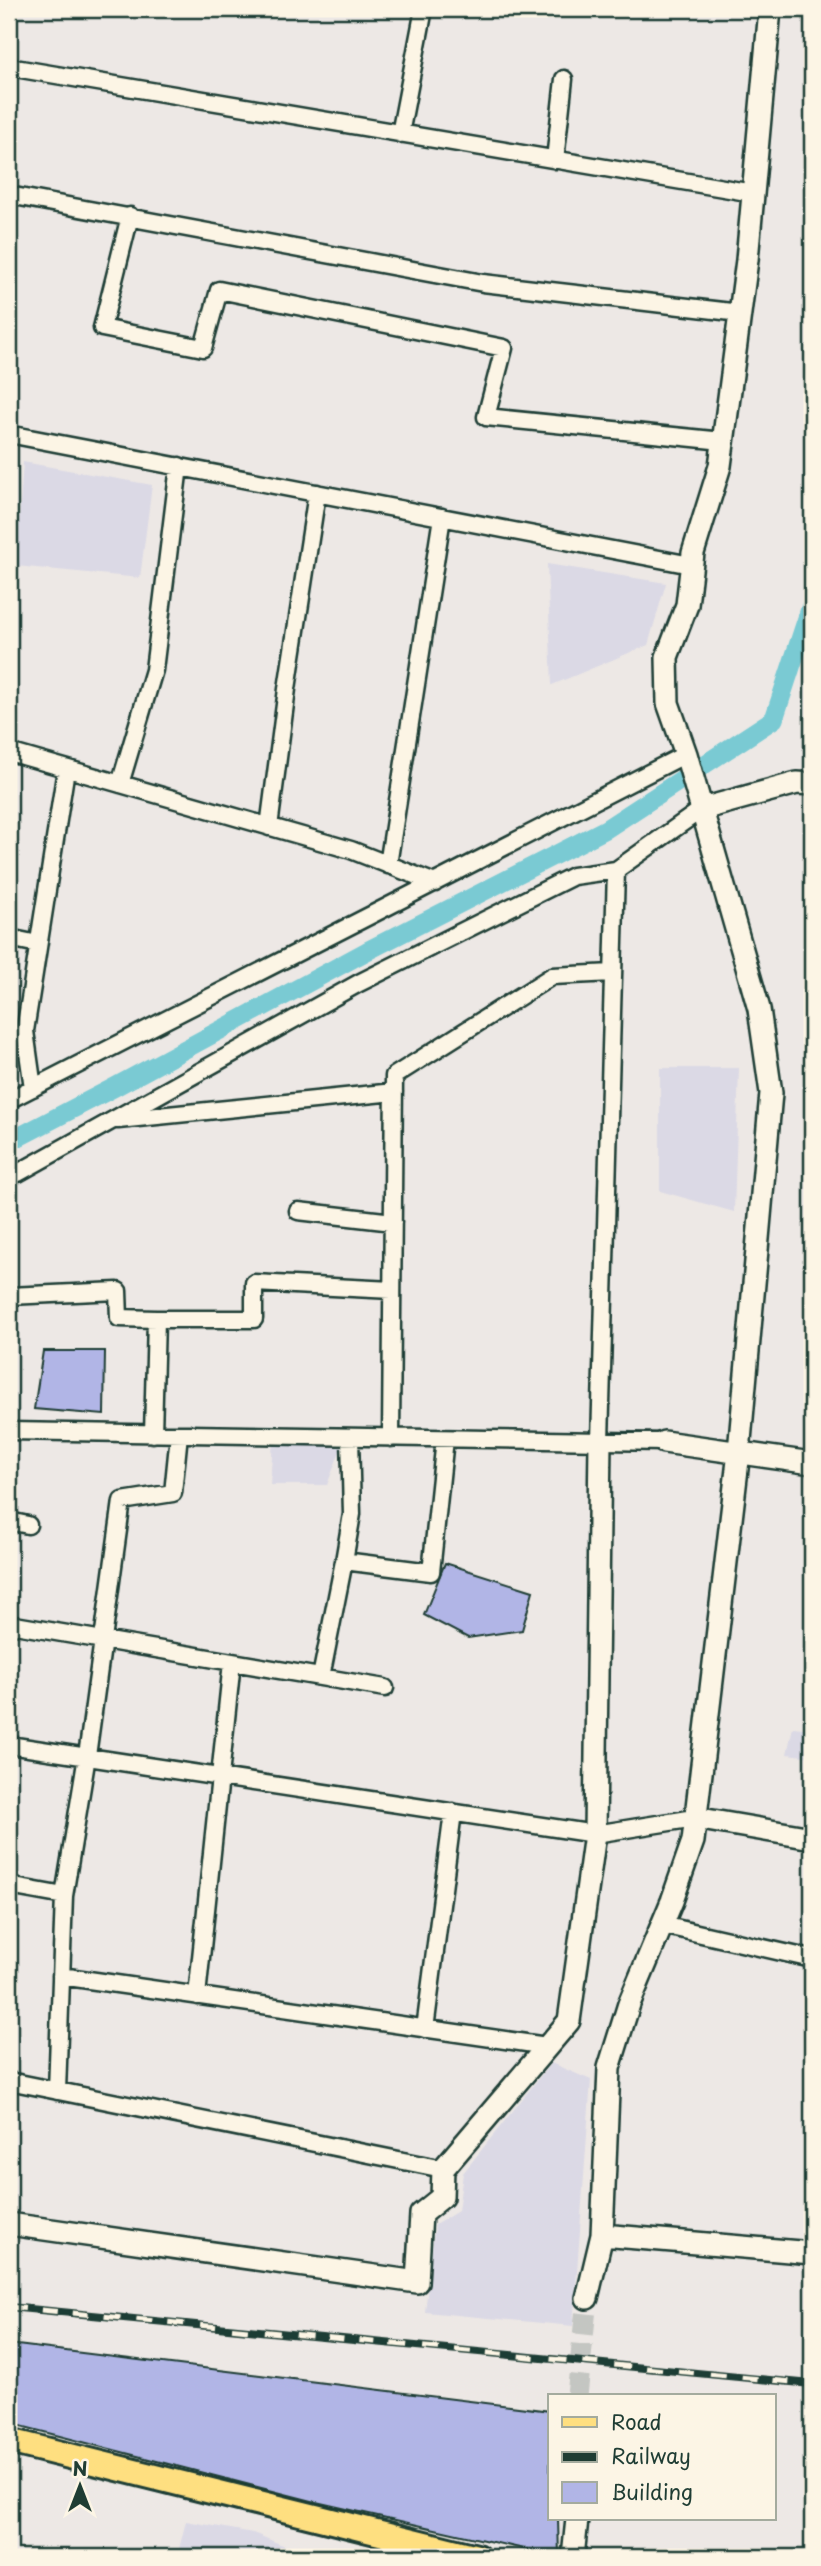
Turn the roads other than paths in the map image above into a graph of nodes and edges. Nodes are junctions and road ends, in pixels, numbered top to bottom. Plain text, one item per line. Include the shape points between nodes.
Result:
1 (424, 9) edge
2 (770, 9) edge
3 (9, 67) edge
4 (564, 79) dead end
5 (400, 134) junction
6 (555, 160) junction
7 (753, 193) junction
8 (9, 195) edge
9 (130, 216) junction
10 (740, 313) junction
11 (19, 436) dead end
12 (723, 442) junction
13 (179, 466) junction
14 (317, 493) junction
15 (442, 517) junction
16 (691, 565) junction
17 (9, 752) edge
18 (686, 754) junction
19 (66, 769) junction
20 (120, 784) junction
21 (812, 784) edge
22 (702, 809) junction
23 (270, 827) junction
24 (388, 864) junction
25 (616, 870) junction
26 (435, 883) junction
27 (9, 938) edge
28 (38, 944) junction
29 (613, 973) junction
30 (33, 1088) junction
31 (394, 1092) junction
32 (9, 1100) edge
33 (110, 1121) junction
34 (9, 1175) edge
35 (298, 1211) dead end
36 (393, 1222) junction
37 (392, 1290) junction
38 (9, 1296) edge
39 (156, 1319) junction
40 (9, 1431) edge
41 (153, 1434) junction
42 (179, 1434) junction
43 (350, 1437) junction
44 (391, 1438) junction
45 (445, 1438) junction
46 (600, 1441) junction
47 (664, 1442) joint
48 (739, 1452) junction
49 (812, 1463) edge
50 (9, 1521) edge
51 (28, 1525) dead end
52 (344, 1561) junction
53 (9, 1624) edge
54 (103, 1640) junction
55 (232, 1662) junction
56 (321, 1677) junction
57 (385, 1688) dead end
58 (9, 1745) edge
59 (87, 1756) junction
60 (219, 1776) junction
61 (453, 1812) junction
62 (695, 1818) junction
63 (595, 1834) junction
64 (812, 1838) edge
65 (9, 1886) edge
66 (64, 1896) junction
67 (662, 1925) junction
68 (812, 1959) edge
69 (61, 1976) junction
70 (197, 1996) junction
71 (425, 2029) junction
72 (547, 2046) junction
73 (9, 2081) edge
74 (57, 2091) junction
75 (443, 2169) junction
76 (9, 2224) edge
77 (602, 2235) junction
78 (812, 2253) edge
79 (587, 2298) tunnel mouth
80 (9, 2441) edge
81 (577, 2520) edge
82 (477, 2557) edge
83 (573, 2557) edge

1 - 5 street
2 - 7 main road
3 - 5 street
4 - 6 street
5 - 6 street
6 - 7 street
7 - 10 main road
8 - 9 street
9 - 10 street via 483,283
9 - 12 street via 102,328 203,348 219,290 505,348 486,417
10 - 12 main road
11 - 13 street
12 - 16 main road
13 - 14 street
13 - 20 street via 154,670
14 - 15 street
14 - 23 street
15 - 16 street
15 - 24 street
16 - 18 main road via 687,605 667,657 668,703
17 - 19 street
18 - 22 main road
18 - 26 street
19 - 20 street
19 - 28 street
20 - 23 street
21 - 22 main road via 797,783
22 - 25 street
22 - 48 main road via 759,1009 771,1093
23 - 24 street
24 - 26 street
25 - 29 street
25 - 33 street via 573,876 359,983
26 - 30 street
27 - 28 street
28 - 30 street via 25,1031
29 - 31 street via 552,976 394,1076
29 - 46 street
30 - 32 street
31 - 33 street
31 - 36 street
33 - 34 street
35 - 36 street
36 - 37 street
37 - 39 street via 254,1283 254,1319
37 - 44 street
38 - 39 street via 118,1291 119,1318
39 - 41 street
40 - 41 street
41 - 42 street
42 - 43 street
42 - 54 street via 173,1493 122,1501
43 - 44 street
43 - 52 street via 352,1514
44 - 45 street
45 - 46 street
45 - 52 street via 431,1572
46 - 47 street
46 - 63 main road
47 - 48 main road
48 - 49 main road
48 - 62 main road
50 - 51 street
52 - 56 street
53 - 54 street
54 - 55 street
54 - 59 street
55 - 56 street
55 - 60 street
56 - 57 street
58 - 59 street
59 - 60 street
59 - 66 street
60 - 61 street
60 - 70 street
61 - 63 street
61 - 71 street
62 - 63 street
62 - 64 main road
62 - 67 main road via 693,1841
63 - 72 main road via 569,2021
65 - 66 street
66 - 69 street
67 - 68 street
67 - 77 main road via 608,2068
69 - 70 street
69 - 74 street
70 - 71 street
71 - 72 street
72 - 75 main road
73 - 74 street
74 - 75 street
75 - 76 main road via 442,2197 421,2214 417,2282
77 - 78 main road
77 - 79 main road
80 - 82 main road
81 - 83 main road

